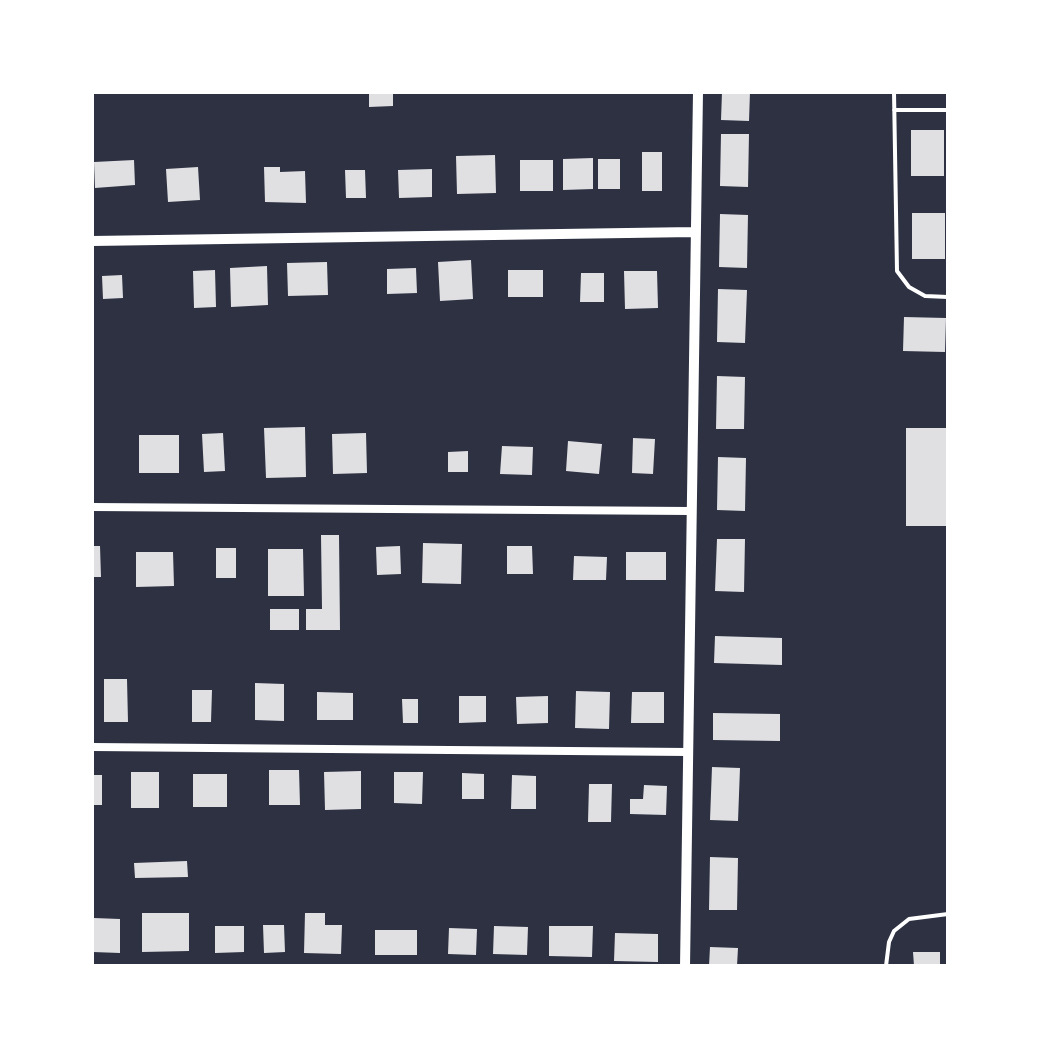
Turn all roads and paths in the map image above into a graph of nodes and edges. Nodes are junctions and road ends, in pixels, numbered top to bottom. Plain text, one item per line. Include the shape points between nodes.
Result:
1 (698, 92) edge
2 (894, 92) edge
3 (894, 110) junction
4 (948, 110) edge
5 (694, 232) junction
6 (92, 241) edge
7 (948, 297) edge
8 (92, 507) edge
9 (690, 511) junction
10 (92, 747) edge
11 (688, 752) junction
12 (948, 914) edge
13 (685, 966) edge
14 (886, 966) edge

1 - 5 street
2 - 3 lane
3 - 4 lane
3 - 7 lane via 897,271 925,296
5 - 6 street
5 - 9 street
8 - 9 street
9 - 11 street
10 - 11 street
11 - 13 street
12 - 14 lane via 920,915 901,925 889,942

